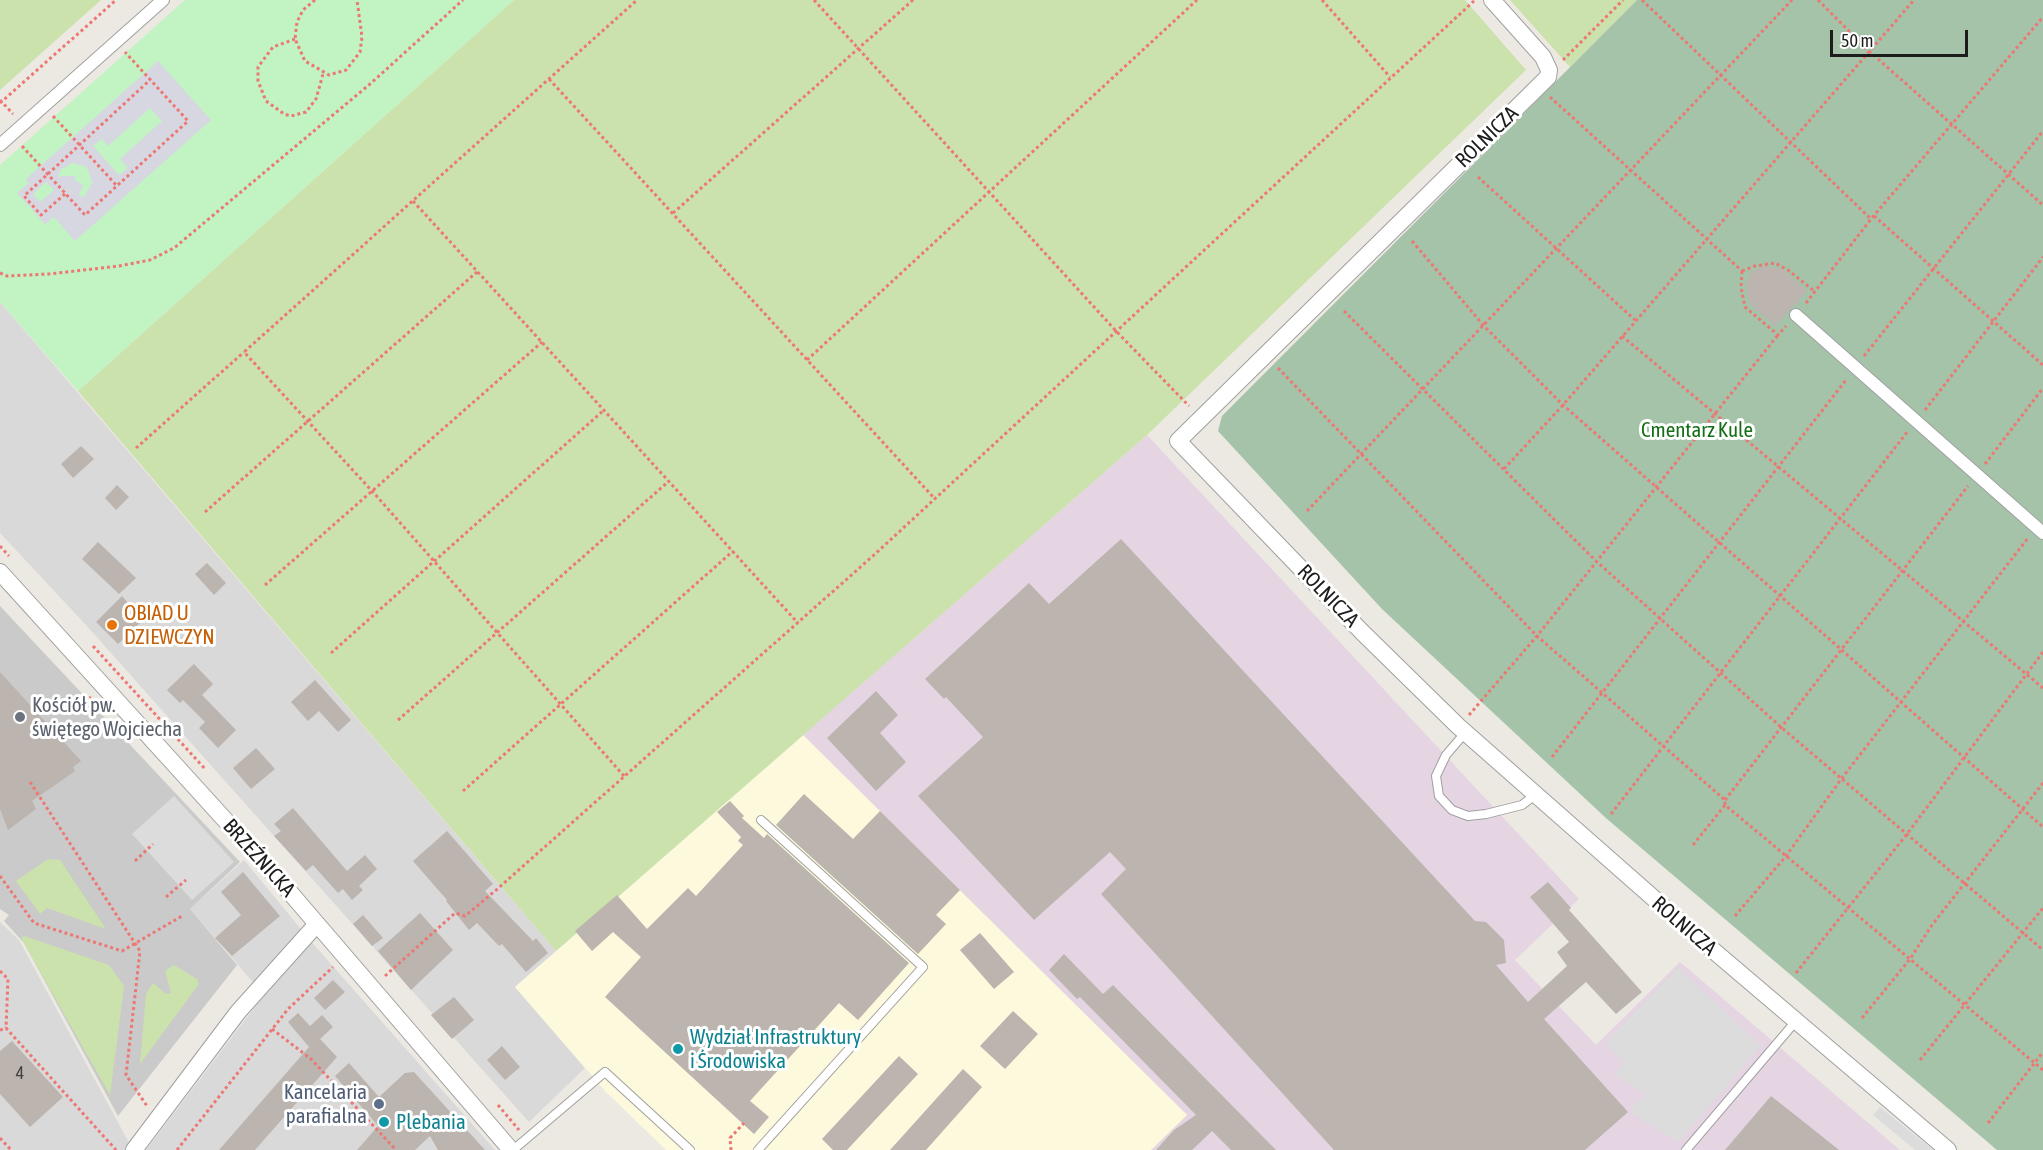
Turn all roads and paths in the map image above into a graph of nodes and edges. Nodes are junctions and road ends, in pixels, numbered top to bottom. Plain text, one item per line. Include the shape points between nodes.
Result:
1 (116, 0) edge
2 (163, 0) edge
3 (315, 0) edge
4 (357, 0) edge
5 (463, 0) edge
6 (637, 0) edge
7 (814, 0) edge
8 (913, 0) edge
9 (1197, 0) edge
10 (1322, 0) edge
11 (1476, 0) edge
12 (1492, 0) edge
13 (1623, 0) edge
14 (1642, 0) edge
15 (1792, 0) edge
16 (1818, 0) edge
17 (1914, 0) edge
18 (2043, 17) edge
19 (295, 39) junction
20 (859, 49) junction
21 (1869, 51) junction
22 (131, 59) dead end
23 (324, 74) junction
24 (1722, 75) junction
25 (1390, 77) junction
26 (549, 79) junction
27 (150, 80) junction
28 (1543, 82) junction
29 (0, 103) edge
30 (59, 123) dead end
31 (1953, 123) junction
32 (2043, 131) edge
33 (1791, 141) junction
34 (0, 145) edge
35 (79, 145) junction
36 (27, 152) dead end
37 (1630, 170) junction
38 (48, 174) junction
39 (2009, 174) junction
40 (1478, 177) dead end
41 (117, 186) junction
42 (989, 193) junction
43 (65, 194) junction
44 (413, 200) junction
45 (2043, 204) edge
46 (673, 213) junction
47 (1873, 217) junction
48 (1706, 238) junction
49 (1412, 242) dead end
50 (1558, 249) junction
51 (2043, 257) edge
52 (1933, 268) junction
53 (478, 271) junction
54 (1742, 271) junction
55 (0, 273) edge
56 (1814, 291) junction
57 (1344, 311) dead end
58 (1796, 315) junction
59 (1635, 320) junction
60 (1992, 320) junction
61 (1484, 326) junction
62 (1116, 331) junction
63 (1778, 335) junction
64 (1622, 336) junction
65 (542, 342) junction
66 (244, 352) junction
67 (807, 360) junction
68 (2043, 365) edge
69 (1277, 366) dead end
70 (1856, 367) junction
71 (2043, 388) edge
72 (1424, 390) junction
73 (1563, 405) junction
74 (604, 410) junction
75 (1715, 412) junction
76 (1200, 418) junction
77 (1917, 421) junction
78 (308, 422) junction
79 (136, 448) dead end
80 (1361, 456) junction
81 (1779, 467) junction
82 (1504, 469) junction
83 (1977, 474) junction
84 (669, 481) junction
85 (1655, 488) junction
86 (372, 490) junction
87 (935, 499) junction
88 (1307, 510) dead end
89 (205, 512) dead end
90 (1840, 518) junction
91 (2040, 530) edge
92 (1718, 544) junction
93 (733, 551) junction
94 (1596, 561) junction
95 (435, 562) junction
96 (1901, 570) junction
97 (0, 572) edge
98 (265, 585) dead end
99 (1780, 598) junction
100 (1660, 619) junction
101 (1961, 621) junction
102 (798, 622) junction
103 (497, 632) junction
104 (1537, 636) junction
105 (1841, 651) junction
106 (2043, 652) edge
107 (331, 653) dead end
108 (1722, 674) junction
109 (2026, 674) junction
110 (2043, 688) edge
111 (1602, 695) junction
112 (85, 702) dead end
113 (1900, 703) junction
114 (561, 704) junction
115 (71, 713) dead end
116 (398, 720) dead end
117 (1782, 728) junction
118 (1462, 730) junction
119 (1664, 749) junction
120 (1552, 757) dead end
121 (1962, 757) junction
122 (624, 776) junction
123 (1842, 778) junction
124 (30, 782) dead end
125 (2043, 783) edge
126 (463, 790) dead end
127 (1535, 795) junction
128 (1725, 800) junction
129 (1725, 805) junction
130 (2023, 809) junction
131 (1611, 814) dead end
132 (761, 820) dead end
133 (2043, 827) edge
134 (1907, 834) junction
135 (153, 844) dead end
136 (1693, 845) dead end
137 (1786, 856) junction
138 (135, 861) dead end
139 (0, 876) edge
140 (186, 880) dead end
141 (1965, 885) junction
142 (166, 897) dead end
143 (1850, 908) junction
144 (2043, 908) edge
145 (182, 916) dead end
146 (1735, 916) dead end
147 (316, 924) junction
148 (2022, 934) junction
149 (136, 943) junction
150 (2043, 951) edge
151 (1910, 959) junction
152 (333, 966) dead end
153 (0, 971) edge
154 (1796, 973) dead end
155 (371, 988) junction
156 (1965, 1005) junction
157 (1862, 1018) dead end
158 (1796, 1021) junction
159 (6, 1028) junction
160 (272, 1029) junction
161 (0, 1030) edge
162 (2043, 1052) edge
163 (1920, 1060) dead end
164 (2035, 1063) junction
165 (2043, 1070) edge
166 (157, 1120) junction
167 (744, 1123) dead end
168 (1988, 1123) dead end
169 (0, 1138) edge
170 (11, 1150) edge
171 (116, 1150) edge
172 (134, 1150) edge
173 (177, 1150) edge
174 (396, 1150) edge
175 (512, 1150) edge
176 (690, 1150) edge
177 (731, 1150) edge
178 (758, 1150) edge
179 (1686, 1150) edge
180 (1948, 1150) edge

1 - 29 path
2 - 34 street
3 - 19 path via 297,21
4 - 23 path via 360,52 338,75
5 - 55 path via 370,84 174,248 150,260 119,266 49,274
6 - 26 path
7 - 20 path
8 - 20 path
9 - 42 path
10 - 25 path
11 - 25 path
12 - 28 street via 1543,57 1549,70
13 - 28 path
14 - 24 path
15 - 24 path
16 - 21 path
17 - 21 path
18 - 31 path
19 - 23 path via 305,61
19 - 23 path via 273,47 258,67 258,81 266,101 291,116 306,112 316,99
20 - 42 path
20 - 46 path
21 - 31 path
21 - 33 path
22 - 27 path
24 - 33 path
24 - 37 path
25 - 62 path
26 - 44 path
26 - 46 path
27 - 35 path
27 - 41 path via 188,121
28 - 37 path
28 - 76 street, ROLNICZA
30 - 35 path
31 - 39 path
31 - 47 path
32 - 39 path
33 - 47 path
33 - 48 path
35 - 38 path
35 - 41 path
36 - 38 path
37 - 48 path
37 - 50 path
38 - 43 path
38 - 43 path via 24,196 42,215
39 - 45 path
39 - 52 path
40 - 50 path
41 - 43 path via 85,215
42 - 62 path
42 - 67 path
44 - 53 path
44 - 66 path
46 - 67 path
47 - 52 path
47 - 56 path
48 - 54 path
48 - 59 path
49 - 61 path
50 - 59 path
50 - 61 path
51 - 60 path
52 - 60 path
52 - 70 path
53 - 65 path
53 - 78 path
54 - 56 path via 1775,263
54 - 63 path via 1740,287 1745,307
56 - 58 path
57 - 72 path
58 - 63 path
58 - 70 street
59 - 64 path
60 - 68 path
60 - 77 path
61 - 72 path
61 - 73 path
62 - 76 path
62 - 87 path
63 - 75 path
64 - 73 path
64 - 75 path
65 - 74 path
65 - 86 path
66 - 78 path
66 - 79 path
67 - 87 path
69 - 80 path
70 - 77 street
70 - 81 path
71 - 83 path
72 - 80 path
72 - 82 path
73 - 82 path
73 - 85 path
74 - 84 path
74 - 95 path
75 - 81 path
75 - 85 path
76 - 118 street, ROLNICZA via 1178,441
77 - 83 street
77 - 90 path
78 - 86 path
78 - 89 path
80 - 88 path
80 - 104 path
81 - 90 path
81 - 92 path
82 - 94 path
83 - 91 street
83 - 96 path
84 - 93 path
84 - 103 path
85 - 92 path
85 - 94 path
86 - 95 path
86 - 98 path
87 - 102 path
90 - 96 path
90 - 99 path
91 - 101 path
92 - 99 path
92 - 100 path
93 - 102 path
93 - 114 path
94 - 100 path
94 - 104 path
95 - 103 path
95 - 107 path
96 - 101 path
96 - 105 path
97 - 147 street, BRZEŹNICKA
99 - 105 path
99 - 108 path
100 - 108 path
100 - 111 path
101 - 109 path
101 - 113 path
102 - 122 path
103 - 114 path
103 - 116 path
104 - 111 path
104 - 118 path
105 - 113 path
105 - 117 path
106 - 109 path
108 - 117 path
108 - 119 path
109 - 110 path
109 - 121 path
111 - 119 path
111 - 120 path
112 - 115 path
113 - 121 path
113 - 123 path
114 - 122 path
114 - 126 path
117 - 123 path
117 - 128 path
118 - 127 street, ROLNICZA
118 - 127 lane via 1436,776 1439,796 1452,810 1468,816 1486,814 1522,805
119 - 128 path
119 - 131 path
121 - 130 path
121 - 134 path
122 - 155 path via 495,891 465,916 455,913
123 - 134 path
123 - 137 path
124 - 149 path
125 - 130 path
127 - 158 street, ROLNICZA
128 - 129 path
129 - 136 path
129 - 137 path
130 - 133 path
130 - 141 path
132 - 178 lane via 924,967
134 - 141 path
134 - 143 path
135 - 138 path
137 - 143 path
137 - 146 path
139 - 149 path via 34,923 122,951
140 - 142 path
141 - 148 path
141 - 151 path
143 - 151 path
143 - 154 path
144 - 148 path
145 - 149 path
147 - 155 street, BRZEŹNICKA
147 - 166 street via 238,1012
148 - 150 path
148 - 156 path
149 - 166 path via 140,951 126,1075
151 - 156 path
151 - 157 path
152 - 160 path
153 - 159 path via 8,978
155 - 175 street, BRZEŹNICKA
156 - 163 path
156 - 164 path
158 - 179 lane
158 - 180 street, ROLNICZA
159 - 161 path
159 - 171 path
160 - 173 path
160 - 174 path via 311,1059
162 - 164 path
164 - 165 path
164 - 168 path
166 - 172 street
167 - 177 path via 730,1138
169 - 170 path
175 - 176 lane via 605,1072

